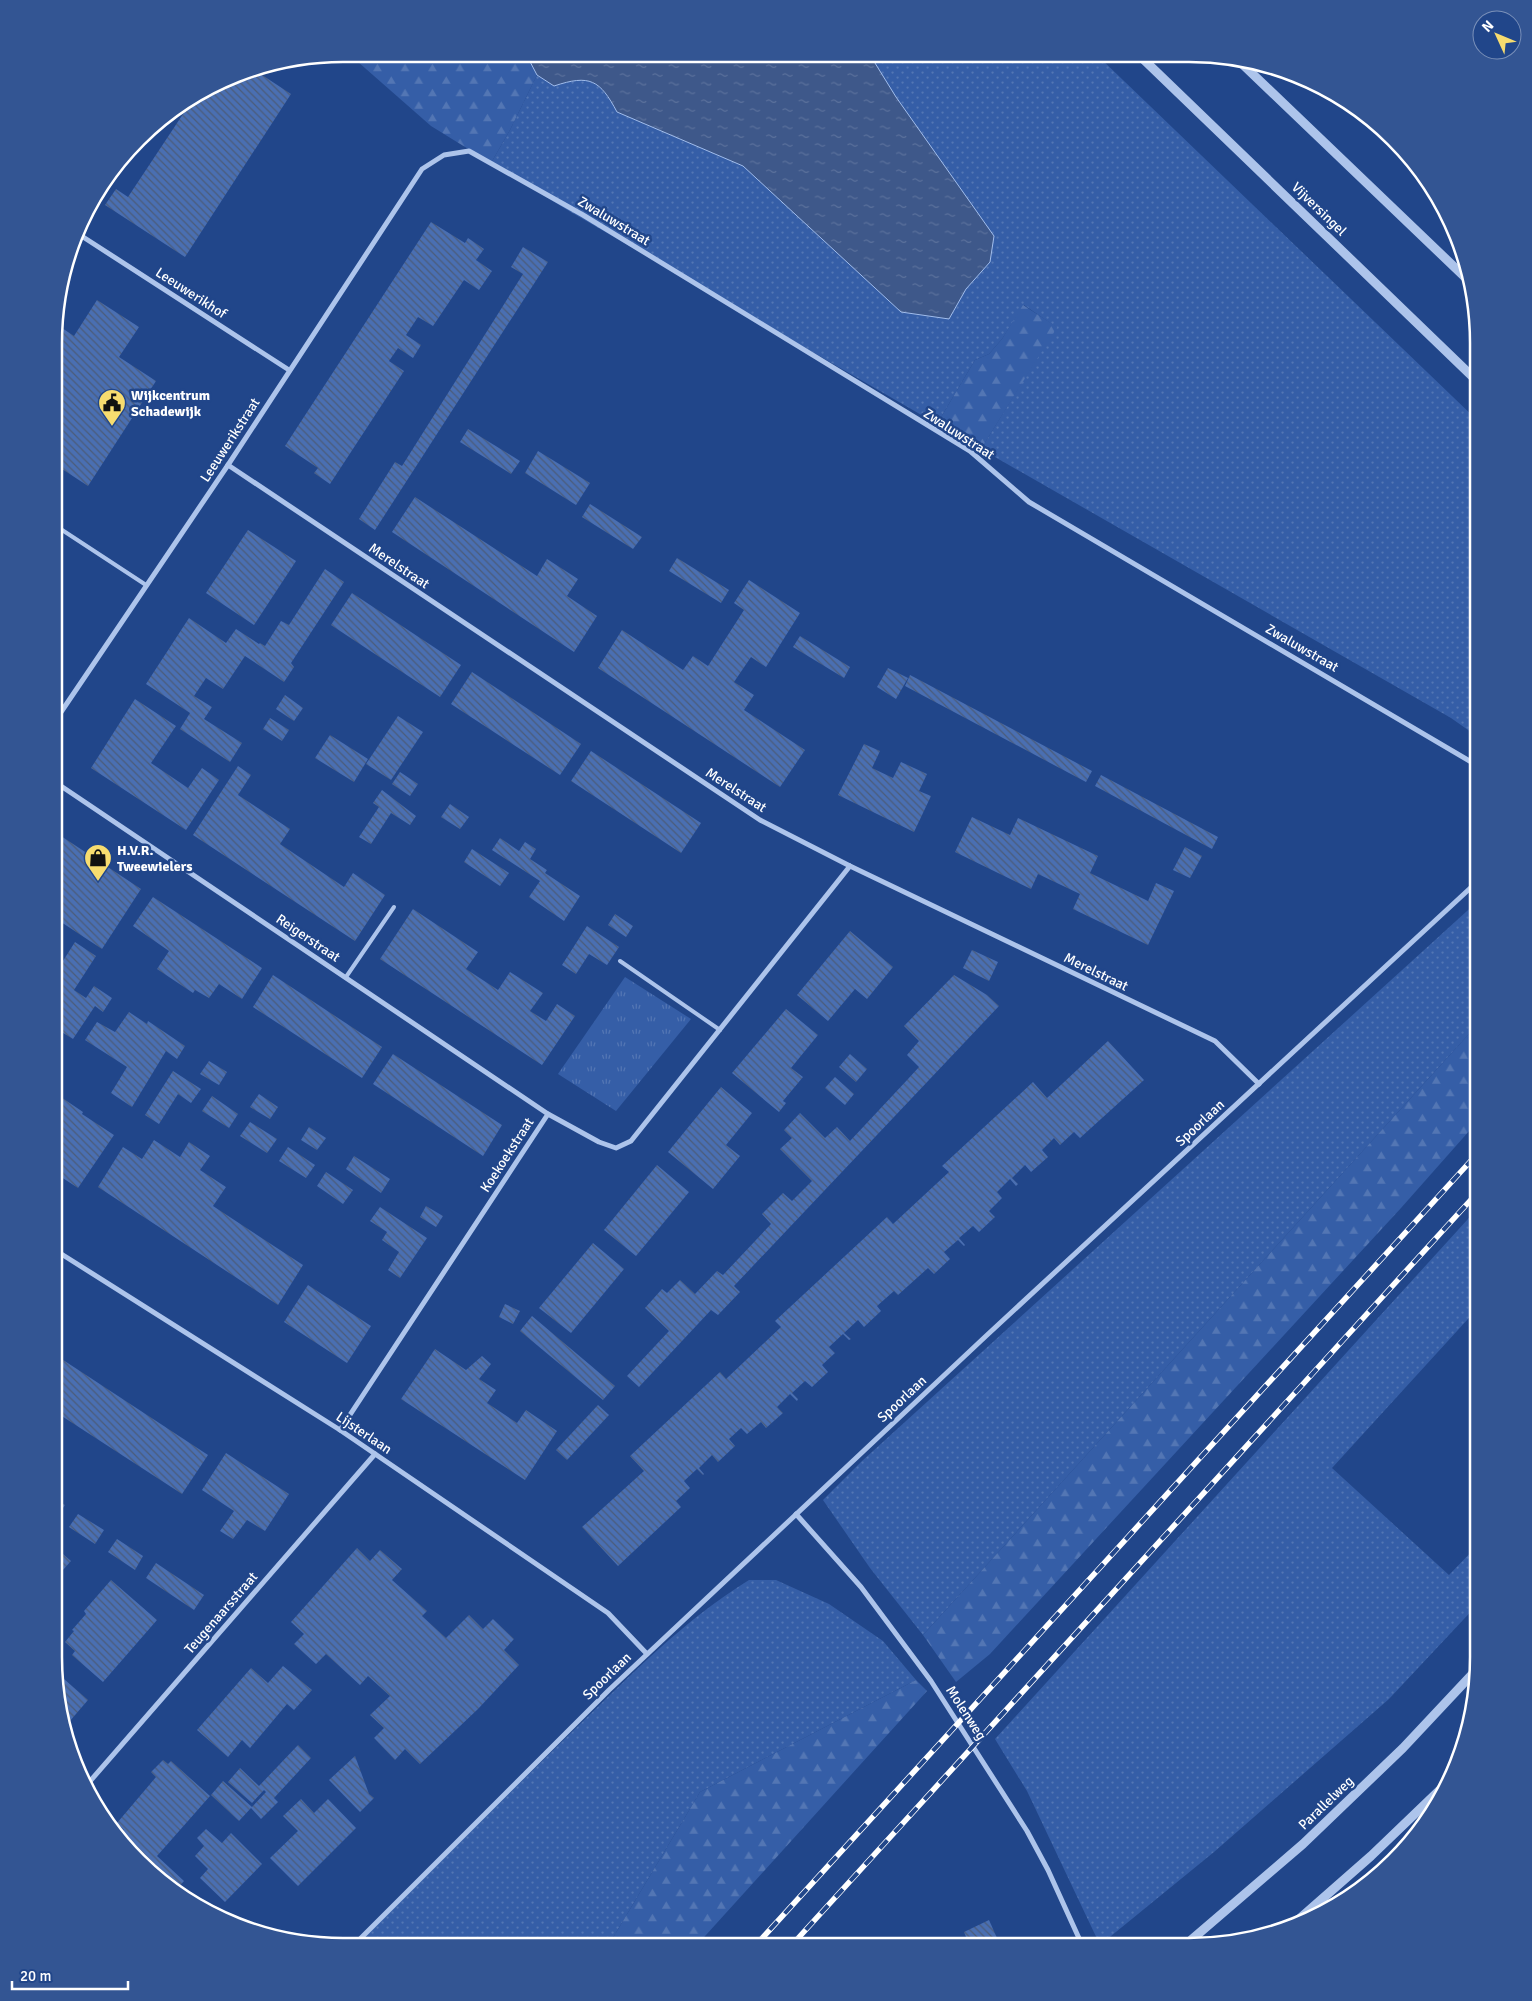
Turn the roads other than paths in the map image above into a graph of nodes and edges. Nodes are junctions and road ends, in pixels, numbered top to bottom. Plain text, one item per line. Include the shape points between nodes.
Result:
1 (1146, 62) edge
2 (1247, 69) edge
3 (422, 170) joint
4 (83, 237) edge
5 (1460, 273) edge
6 (289, 370) junction
7 (1470, 374) edge
8 (228, 466) junction
9 (62, 530) edge
10 (146, 585) junction
11 (62, 712) edge
12 (1470, 761) edge
13 (62, 787) edge
14 (850, 866) junction
15 (1470, 888) edge
16 (394, 907) dead end
17 (620, 961) dead end
18 (346, 977) junction
19 (720, 1030) junction
20 (1259, 1084) junction
21 (548, 1114) junction
22 (62, 1255) edge
23 (340, 1430) junction
24 (375, 1454) junction
25 (796, 1514) junction
26 (647, 1654) junction
27 (1469, 1678) edge
28 (91, 1780) edge
29 (1433, 1797) edge
30 (1308, 1911) edge
31 (361, 1938) edge
32 (1079, 1938) edge
33 (1193, 1938) edge

1 - 7 street, Vijversingel
2 - 5 street
3 - 6 street, Leeuwerikstraat
3 - 12 street, Zwaluwstraat via 444,155 468,151 583,215 970,451 1029,502
4 - 6 street, Leeuwerikhof
6 - 8 street, Leeuwerikstraat
8 - 10 street, Leeuwerikstraat
8 - 14 street, Merelstraat via 760,820
9 - 10 lane
10 - 11 street, Leeuwerikstraat
13 - 18 street, Reigerstraat
14 - 19 street, Koekoekstraat
14 - 20 street, Merelstraat via 1215,1041
15 - 20 street, Spoorlaan
16 - 18 lane
17 - 19 lane
18 - 21 street, Reigerstraat
19 - 21 street, Koekoekstraat via 631,1142 616,1148
20 - 25 street, Spoorlaan
21 - 23 street, Koekoekstraat
22 - 23 street, Lijsterlaan
23 - 24 street, Lijsterlaan
24 - 26 street, Lijsterlaan via 608,1613
24 - 28 street, Teugenaarsstraat
25 - 26 street, Spoorlaan
25 - 32 street, Molenweg via 861,1587 931,1681 1027,1831
26 - 31 street, Spoorlaan
27 - 33 street, Parallelweg via 1403,1748 1311,1837
29 - 30 street

